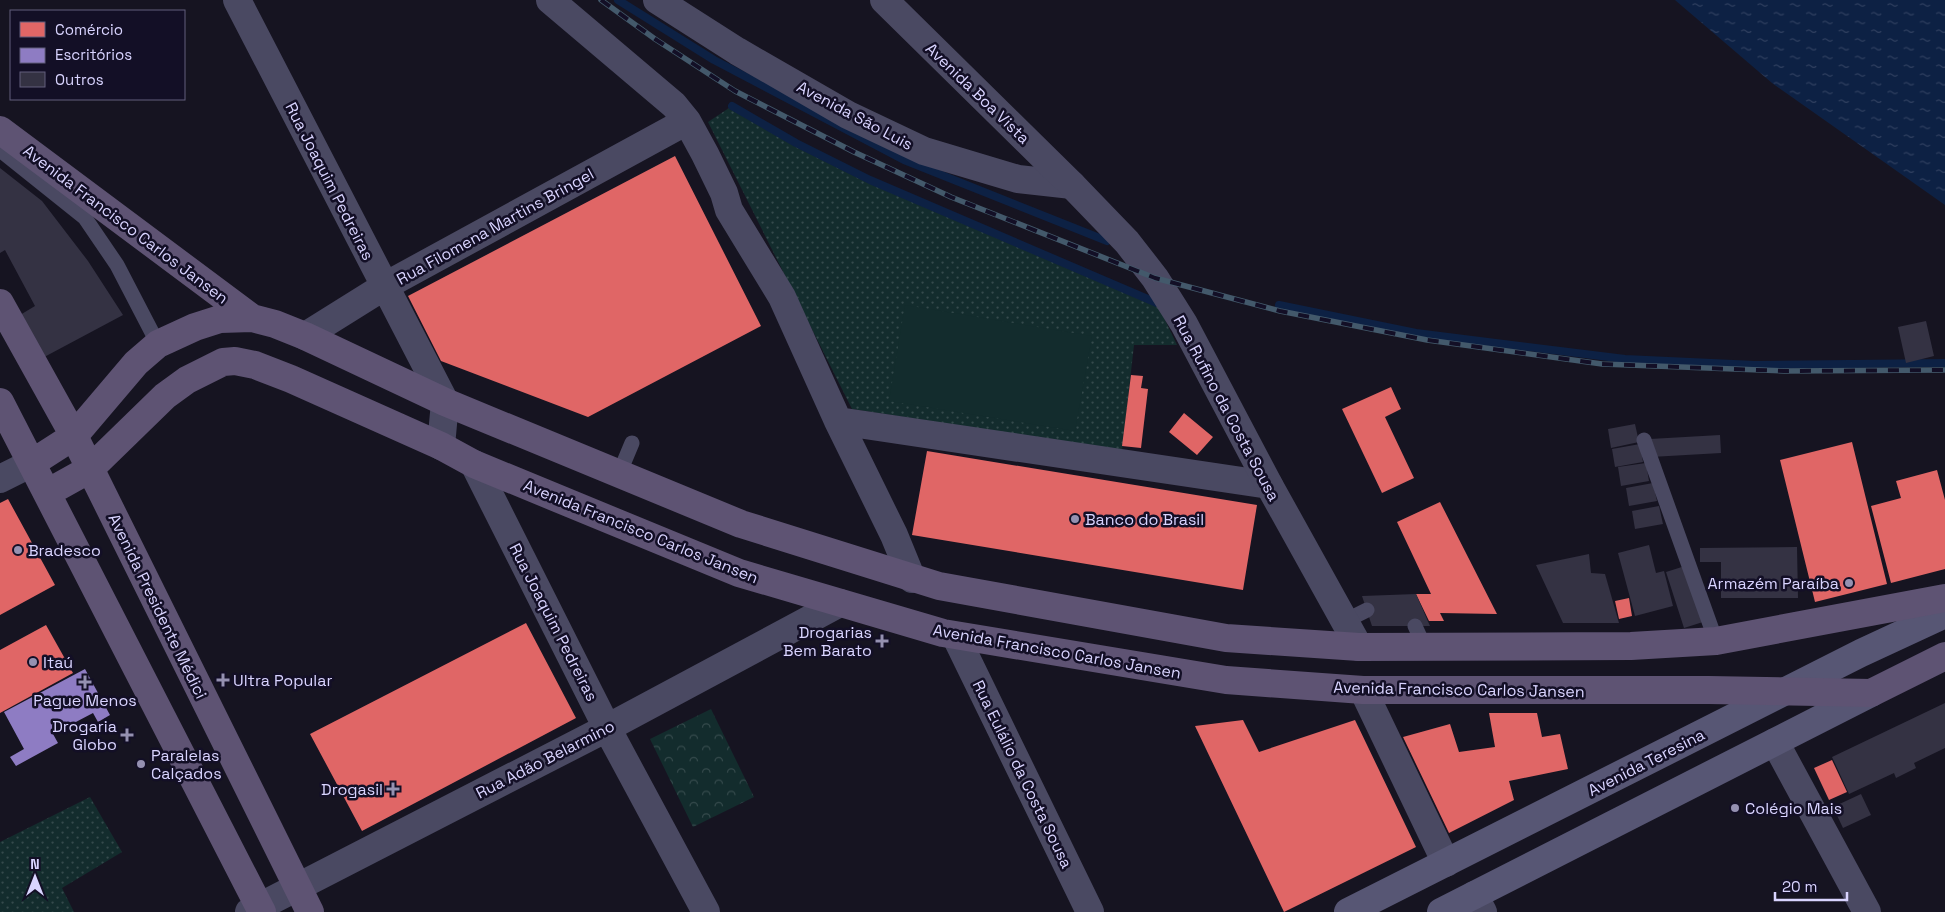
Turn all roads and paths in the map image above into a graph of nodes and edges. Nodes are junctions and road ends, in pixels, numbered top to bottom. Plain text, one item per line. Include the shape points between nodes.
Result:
1 (237, 0) edge
2 (550, 0) edge
3 (657, 0) edge
4 (884, 0) edge
5 (687, 121) junction
6 (0, 130) edge
7 (0, 150) edge
8 (1072, 185) junction
9 (385, 286) junction
10 (0, 302) edge
11 (252, 318) junction
12 (305, 336) junction
13 (158, 344) junction
14 (0, 402) edge
15 (445, 402) junction
16 (838, 421) junction
17 (74, 436) junction
18 (1644, 440) dead end
19 (632, 443) dead end
20 (441, 446) junction
21 (32, 463) junction
22 (474, 464) junction
23 (90, 469) junction
24 (619, 474) junction
25 (0, 479) edge
26 (1269, 485) junction
27 (47, 493) junction
28 (912, 578) junction
29 (1945, 598) edge
30 (840, 603) junction
31 (1945, 614) edge
32 (956, 637) junction
33 (1716, 641) junction
34 (1359, 647) junction
35 (1523, 648) junction
36 (1945, 656) edge
37 (1362, 690) junction
38 (1523, 690) junction
39 (1785, 691) junction
40 (1870, 693) junction
41 (608, 728) junction
42 (1774, 742) junction
43 (1446, 863) junction
44 (297, 886) junction
45 (1479, 903) edge
46 (257, 910) edge
47 (310, 912) edge
48 (706, 912) edge
49 (1090, 912) edge
50 (1348, 912) edge
51 (1441, 912) edge
52 (1867, 912) edge

1 - 9 street, Rua Joaquim Pedreiras
2 - 5 street via 674,105
3 - 8 street, Avenida São Luis via 848,115 924,151 1018,179
4 - 8 street, Avenida Boa Vista
5 - 9 street, Rua Filomena Martins Bringel
5 - 16 street via 724,193 729,210 782,297
6 - 11 main road, Avenida Francisco Carlos Jansen
7 - 13 lane via 85,218 117,266
8 - 26 street, Rua Rufino da Costa Sousa via 1127,242 1155,278 1184,324
9 - 12 street, Rua Filomena Martins Bringel
9 - 15 street, Rua Joaquim Pedreiras
10 - 17 main road, Avenida Presidente Médici
11 - 12 main road, Avenida Francisco Carlos Jansen
11 - 13 main road, Avenida Francisco Carlos Jansen via 220,319
12 - 15 main road, Avenida Francisco Carlos Jansen
13 - 17 main road via 136,363
14 - 21 main road
15 - 20 street
15 - 24 main road, Avenida Francisco Carlos Jansen
16 - 26 street
16 - 28 street
17 - 21 main road
17 - 23 main road, Avenida Presidente Médici
18 - 33 lane
19 - 24 lane
20 - 22 main road, Avenida Francisco Carlos Jansen
20 - 23 main road, Avenida Francisco Carlos Jansen via 291,379 235,361 223,362 186,380 165,396
21 - 25 street
21 - 27 main road
22 - 30 main road, Avenida Francisco Carlos Jansen via 739,573
22 - 41 street, Rua Joaquim Pedreiras
23 - 27 main road, Avenida Francisco Carlos Jansen
23 - 44 main road, Avenida Presidente Médici
24 - 28 main road, Avenida Francisco Carlos Jansen via 741,524
26 - 34 street, Rua Rufino da Costa Sousa via 1356,616
27 - 46 main road
28 - 34 main road, Avenida Francisco Carlos Jansen via 939,586 1226,638
29 - 33 main road, Avenida Francisco Carlos Jansen
30 - 32 main road, Avenida Francisco Carlos Jansen
30 - 41 street, Rua Adão Belarmino
31 - 39 main road, Avenida Teresina
32 - 37 main road, Avenida Francisco Carlos Jansen via 1226,680
32 - 49 street, Rua Eulálio da Costa Sousa
33 - 35 main road, Avenida Francisco Carlos Jansen
34 - 35 main road, Avenida Francisco Carlos Jansen via 1420,637
35 - 38 main road
36 - 40 main road, Avenida Francisco Carlos Jansen
37 - 38 main road, Avenida Francisco Carlos Jansen
37 - 43 street
38 - 39 main road, Avenida Francisco Carlos Jansen
39 - 40 main road, Avenida Francisco Carlos Jansen
39 - 43 main road, Avenida Teresina
40 - 42 main road
41 - 44 street, Rua Adão Belarmino
41 - 48 street, Rua Joaquim Pedreiras
42 - 45 main road
42 - 52 street
43 - 50 main road, Avenida Teresina
44 - 46 street, Rua Adão Belarmino
44 - 47 main road, Avenida Presidente Médici
45 - 51 main road

